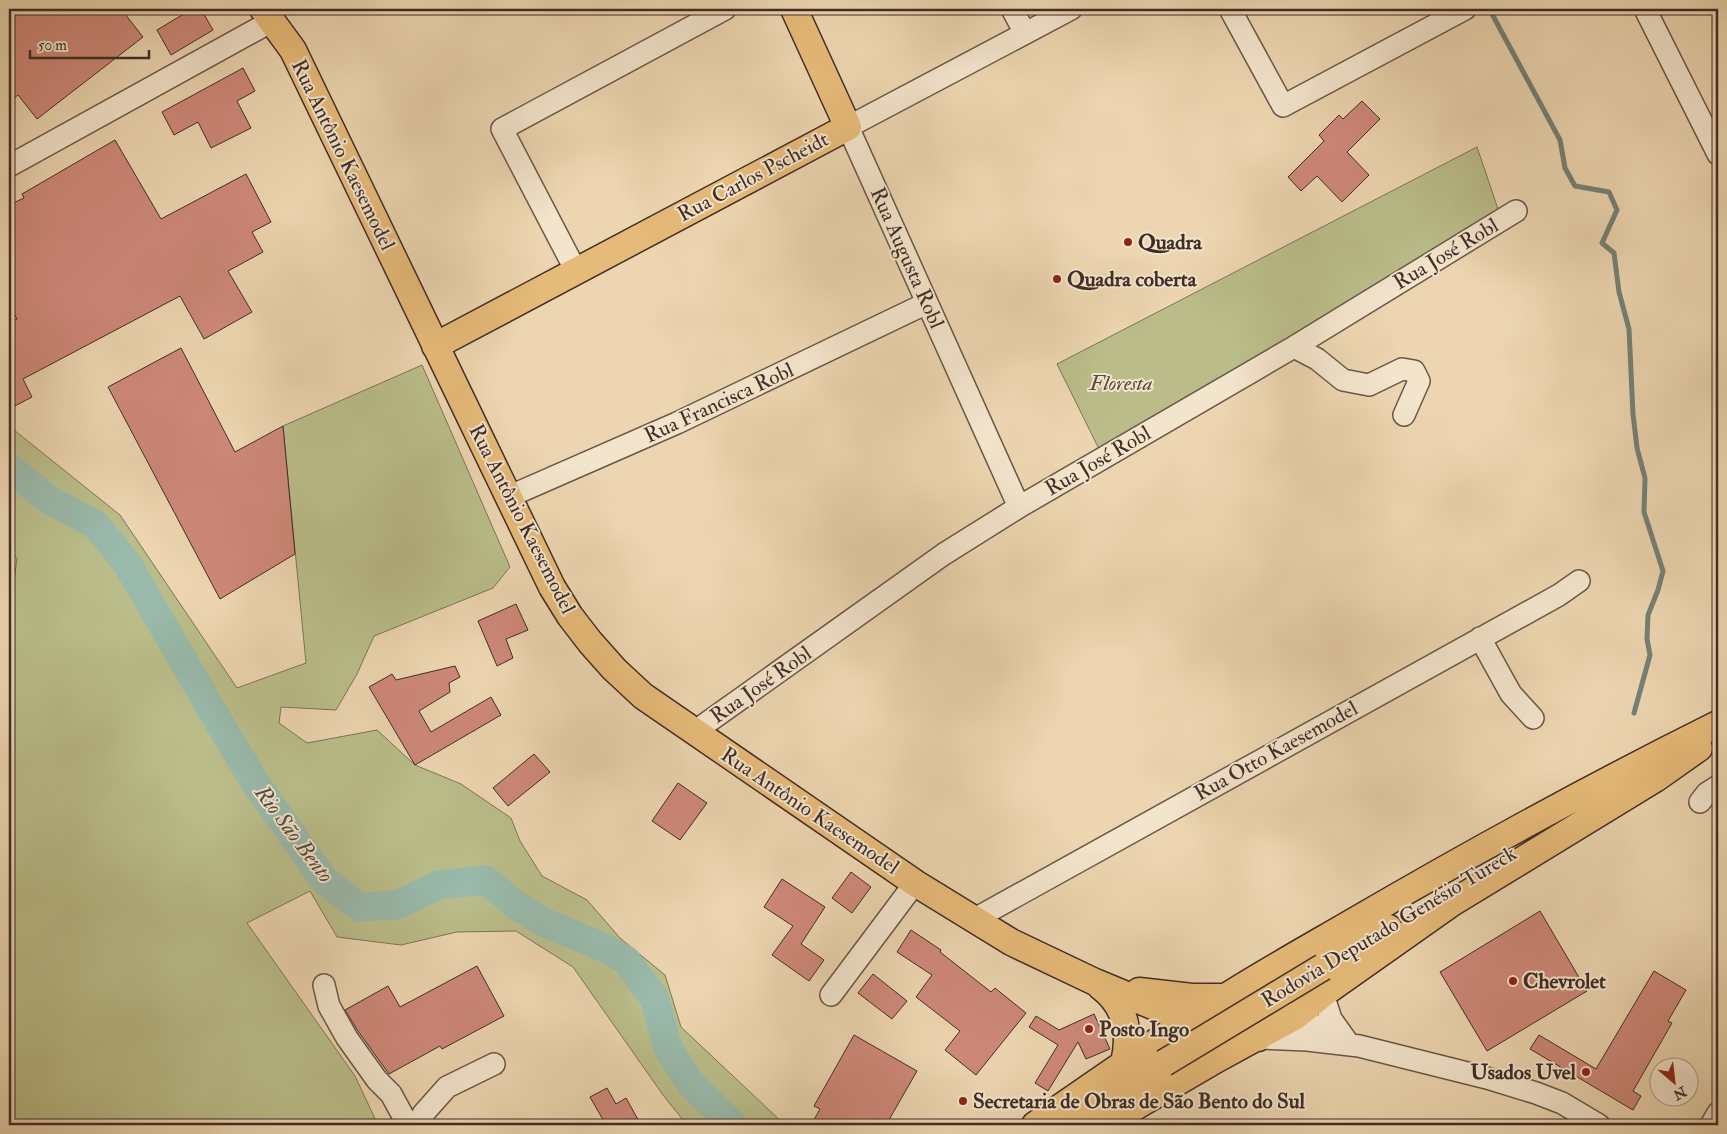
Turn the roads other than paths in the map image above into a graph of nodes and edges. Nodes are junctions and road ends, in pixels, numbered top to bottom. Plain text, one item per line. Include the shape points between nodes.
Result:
1 (725, 9) edge
2 (794, 9) edge
3 (1012, 9) edge
4 (1071, 9) edge
5 (1230, 9) edge
6 (1465, 9) edge
7 (1645, 9) edge
8 (267, 15) edge
9 (1025, 33) junction
10 (848, 127) junction
11 (1718, 154) edge
12 (9, 166) edge
13 (1516, 211) dead end
14 (576, 271) junction
15 (927, 303) junction
16 (435, 346) junction
17 (1294, 346) junction
18 (1404, 415) dead end
19 (508, 497) junction
20 (1019, 507) junction
21 (1579, 581) dead end
22 (1480, 638) junction
23 (1532, 718) dead end
24 (1718, 724) edge
25 (1718, 729) edge
26 (694, 732) junction
27 (1718, 734) edge
28 (1718, 786) edge
29 (1700, 802) dead end
30 (915, 883) junction
31 (973, 920) junction
32 (1094, 982) junction
33 (324, 985) dead end
34 (1323, 994) junction
35 (831, 995) dead end
36 (1225, 997) junction
37 (1259, 1003) junction
38 (1296, 1016) junction
39 (1187, 1021) junction
40 (1215, 1031) junction
41 (1258, 1038) junction
42 (1353, 1043) junction
43 (1124, 1063) junction
44 (494, 1064) dead end
45 (1718, 1113) edge
46 (408, 1125) edge
47 (418, 1125) edge
48 (1035, 1125) edge
49 (1061, 1125) edge
50 (1104, 1125) edge
51 (1599, 1125) edge
52 (1711, 1125) edge

1 - 14 street via 502,129
2 - 10 main road, Rua Augusta Robl
3 - 9 street
4 - 9 street, Rua Carlos Pscheidt
5 - 6 street via 1283,106
7 - 11 street
8 - 12 street
8 - 16 main road, Rua Antônio Kaesemodel via 293,50
9 - 10 street, Rua Carlos Pscheidt
10 - 14 main road, Rua Carlos Pscheidt
10 - 15 street, Rua Augusta Robl
13 - 17 street, Rua José Robl
14 - 16 main road, Rua Carlos Pscheidt
15 - 19 street, Rua Francisca Robl via 685,420
15 - 20 street, Rua Augusta Robl
16 - 19 main road, Rua Antônio Kaesemodel
17 - 18 street via 1318,359 1342,380 1369,385 1402,369 1414,371 1419,380
17 - 20 street, Rua José Robl
19 - 26 main road, Rua Antônio Kaesemodel via 552,587 590,642 643,696
20 - 26 street, Rua José Robl via 944,554
21 - 22 street, Rua Otto Kaesemodel
22 - 23 street via 1511,694
22 - 31 street, Rua Otto Kaesemodel
24 - 36 main road via 1638,763 1440,871
25 - 49 main road, Rodovia Deputado Genésio Tureck, bridge
26 - 30 main road, Rua Antônio Kaesemodel
27 - 34 main road via 1655,779 1452,902
28 - 29 street
30 - 31 main road, Rua Antônio Kaesemodel
30 - 35 street
31 - 32 main road, Rua Antônio Kaesemodel via 1035,955
32 - 36 main road, Rua Antônio Kaesemodel via 1159,994
32 - 39 main road, Rua Antônio Kaesemodel
32 - 43 main road via 1107,992 1124,1017 1128,1032
33 - 46 street via 329,1006 347,1038 391,1094
34 - 38 main road
34 - 42 street via 1331,1019
36 - 37 main road, Rua Antônio Kaesemodel via 1242,996
36 - 39 main road
36 - 40 main road via 1214,1019
37 - 38 street, Rua Antônio Kaesemodel
37 - 41 main road via 1265,1021
38 - 41 main road
38 - 42 street, Rua Antônio Kaesemodel
39 - 40 main road, Rua Antônio Kaesemodel
39 - 43 main road
40 - 41 main road, Rua Antônio Kaesemodel via 1236,1038
41 - 42 street, Rua Antônio Kaesemodel
41 - 50 main road
42 - 51 street, Rua Antônio Kaesemodel via 1536,1093 1562,1103
43 - 48 main road
44 - 47 street via 447,1087 423,1114
45 - 52 street

